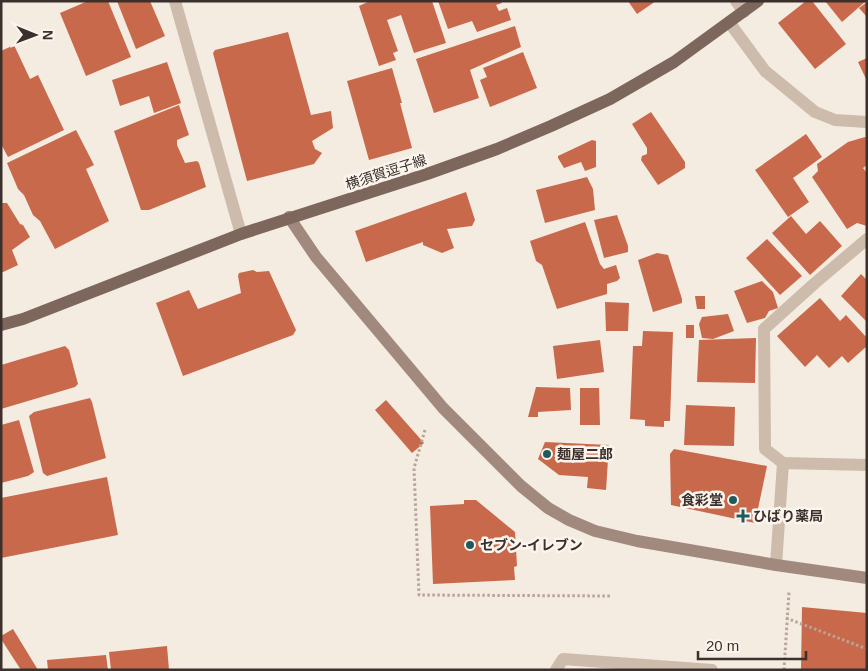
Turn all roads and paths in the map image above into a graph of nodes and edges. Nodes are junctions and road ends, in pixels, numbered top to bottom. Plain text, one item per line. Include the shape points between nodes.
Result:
1 (175, 1) edge
2 (736, 1) edge
3 (758, 1) edge
4 (744, 12) junction
5 (729, 22) junction
6 (867, 122) edge
7 (289, 217) junction
8 (241, 234) junction
9 (867, 239) edge
10 (1, 325) edge
11 (425, 430) dead end
12 (783, 463) junction
13 (867, 465) edge
14 (776, 565) junction
15 (791, 567) junction
16 (867, 578) edge
17 (612, 596) dead end
18 (786, 618) junction
19 (867, 649) edge
20 (556, 670) edge
21 (712, 670) edge
22 (784, 670) edge

1 - 8 street
2 - 4 street
3 - 4 main road, 横須賀逗子線
4 - 5 main road, 横須賀逗子線
5 - 6 street via 765,71 815,112 835,120
5 - 7 main road, 横須賀逗子線 via 674,62 610,99 497,150
7 - 8 main road, 横須賀逗子線
7 - 14 street via 316,257 443,408 521,486 548,508 595,531
8 - 10 main road, 横須賀逗子線
9 - 12 street via 764,329 765,449
11 - 17 path via 414,468 419,595
12 - 13 street
12 - 14 street
14 - 15 street
15 - 16 street
15 - 18 path
18 - 19 path
18 - 22 path
20 - 21 street via 563,659

